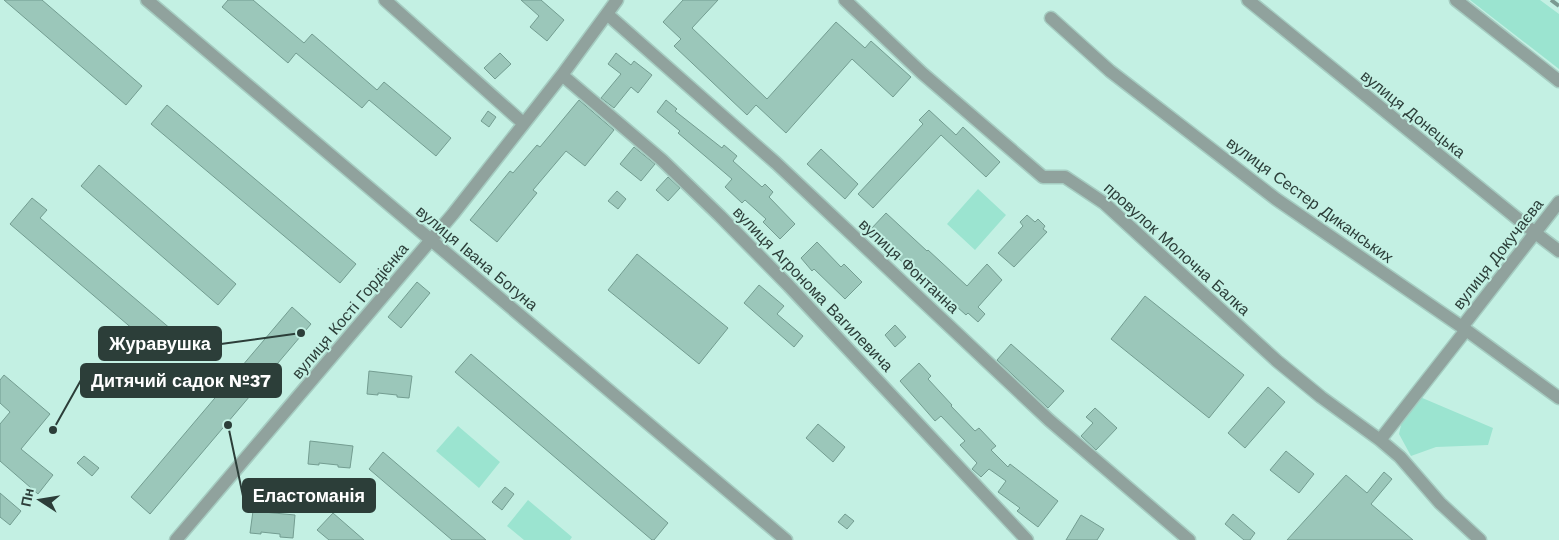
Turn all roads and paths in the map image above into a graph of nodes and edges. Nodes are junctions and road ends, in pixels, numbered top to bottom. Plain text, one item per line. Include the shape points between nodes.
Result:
1 (147, 0) edge
2 (385, 0) edge
3 (845, 0) edge
4 (1248, 0) edge
5 (1456, 0) edge
6 (611, 5) edge
7 (1050, 18) dead end
8 (562, 75) junction
9 (1559, 80) edge
10 (523, 123) junction
11 (1559, 202) edge
12 (1534, 232) junction
13 (432, 240) junction
14 (1559, 251) edge
15 (1464, 328) junction
16 (1559, 398) edge
17 (1380, 440) junction
18 (176, 540) edge
19 (786, 540) edge
20 (1027, 540) edge
21 (1189, 540) edge
22 (1480, 540) edge

1 - 13 street, вулиця Івана Богуна
2 - 10 street
3 - 17 street, провулок Молочна Балка via 922,74 1043,177 1065,177 1104,203 1277,361
4 - 12 street, вулиця Донецька
5 - 9 street
6 - 8 street
6 - 21 street, вулиця Фонтанна via 1049,420
7 - 15 street, вулиця Сестер Диканських via 1110,71 1276,199
8 - 10 street
8 - 20 street, вулиця Агронома Вагилевича via 662,160 754,251
10 - 13 street, вулиця Кості Гордієнка
11 - 12 street, вулиця Докучаєва
12 - 14 street, вулиця Донецька
12 - 15 street, вулиця Докучаєва
13 - 18 street, вулиця Кості Гордієнка
13 - 19 street, вулиця Івана Богуна
15 - 16 street, вулиця Сестер Диканських
15 - 17 street, вулиця Докучаєва
17 - 22 street, провулок Молочна Балка

